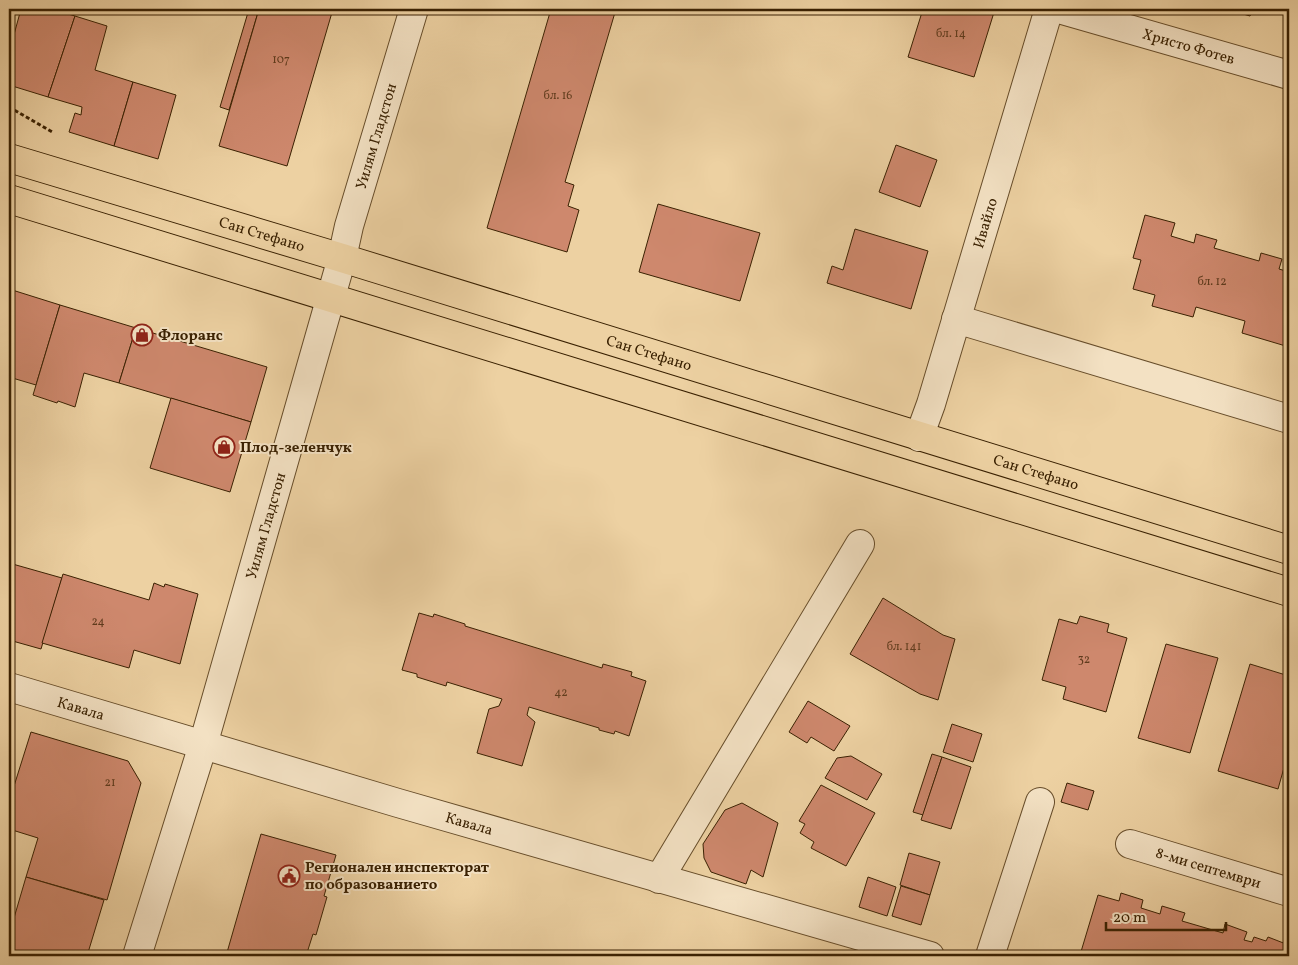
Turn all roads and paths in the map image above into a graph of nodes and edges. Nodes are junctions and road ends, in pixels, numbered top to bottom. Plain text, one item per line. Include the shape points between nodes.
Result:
1 (414, 9) edge
2 (1049, 9) edge
3 (1059, 9) edge
4 (1289, 75) edge
5 (9, 158) edge
6 (9, 199) edge
7 (342, 258) junction
8 (330, 298) junction
9 (956, 319) junction
10 (1289, 419) edge
11 (920, 437) junction
12 (860, 544) dead end
13 (1289, 550) edge
14 (1289, 592) edge
15 (9, 687) edge
16 (203, 745) junction
17 (1040, 802) dead end
18 (1130, 844) dead end
19 (659, 879) junction
20 (1289, 892) edge
21 (137, 956) edge
22 (930, 956) edge
23 (990, 956) edge

1 - 7 street, Уилям Гладстон
2 - 9 street, Ивайло
3 - 4 street, Христо Фотев
5 - 7 main road, Сан Стефано
6 - 8 main road
7 - 8 street, Уилям Гладстон
7 - 11 main road, Сан Стефано
8 - 14 main road
8 - 16 street, Уилям Гладстон
9 - 10 street
9 - 11 street, Ивайло
11 - 13 main road, Сан Стефано
12 - 19 street
15 - 16 street, Кавала
16 - 19 street, Кавала
16 - 21 street, Уилям Гладстон
17 - 23 street
18 - 20 street, 8-ми септември
19 - 22 street, Кавала

